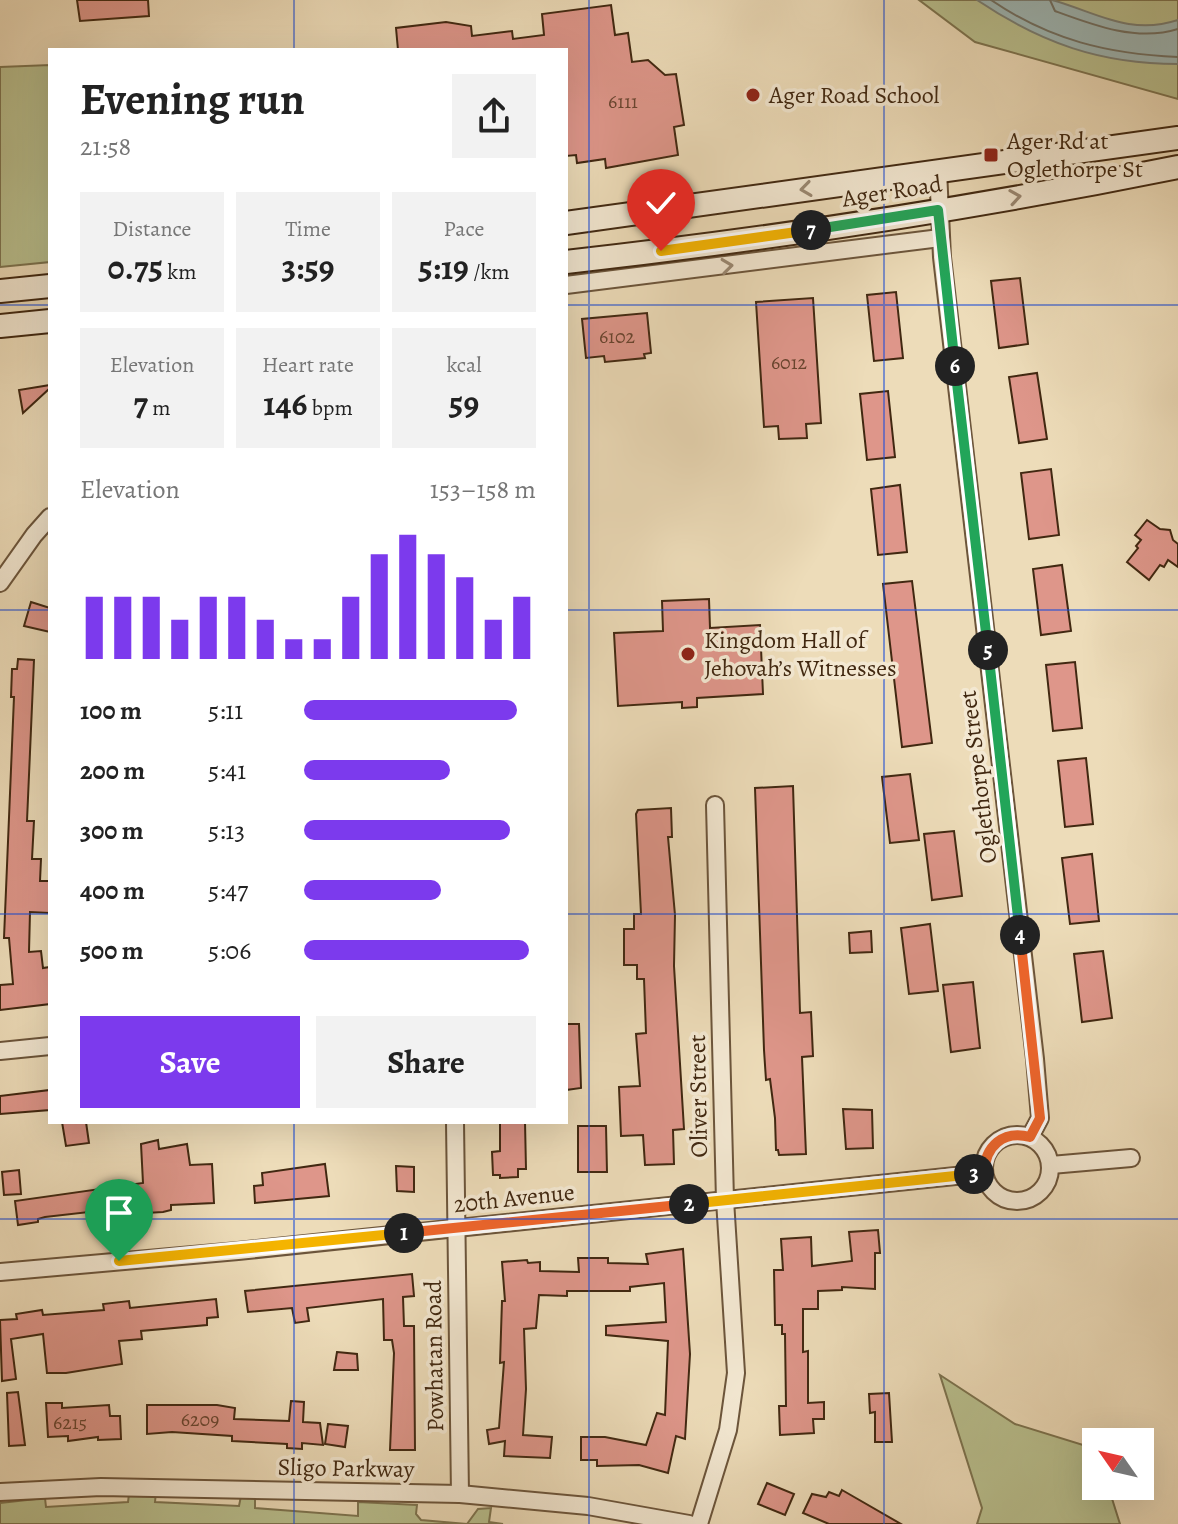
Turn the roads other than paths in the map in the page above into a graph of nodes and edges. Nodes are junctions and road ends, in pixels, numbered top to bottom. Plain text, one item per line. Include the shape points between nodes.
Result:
1 (1178, 138) edge
2 (1178, 167) edge
3 (938, 170) junction
4 (938, 210) junction
5 (568, 223) edge
6 (940, 238) junction
7 (568, 262) edge
8 (568, 285) edge
9 (48, 286) edge
10 (0, 291) edge
11 (48, 321) edge
12 (0, 326) edge
13 (48, 519) edge
14 (0, 583) edge
15 (715, 805) dead end
16 (48, 1046) edge
17 (0, 1051) edge
18 (455, 1124) edge
19 (1030, 1137) junction
20 (1131, 1158) dead end
21 (1051, 1165) junction
22 (984, 1173) junction
23 (725, 1200) junction
24 (457, 1228) junction
25 (0, 1272) edge
26 (0, 1492) edge
27 (460, 1494) junction
28 (689, 1524) edge
29 (699, 1524) edge

1 - 3 main road, Ager Road
4 -> 2 main road, Ager Road
3 - 4 street, Oglethorpe Street
3 -> 5 main road, Ager Road
4 - 6 street, Oglethorpe Street
4 - 7 main road, Ager Road
8 -> 6 street, Ager Road
6 - 19 street, Oglethorpe Street via 1035,1059 1040,1118
9 - 10 main road
11 - 12 main road
13 - 14 street
15 - 23 street, Oliver Street
16 - 17 street
18 - 24 street, Powhatan Road
19 - 21 street via 1044,1148
19 - 22 street via 1010,1135 993,1145
20 - 21 street
21 - 22 street via 1040,1193 1021,1201 993,1191
22 - 23 street, 20th Avenue
23 - 24 street, 20th Avenue
23 - 29 street, Oliver Street via 736,1373 728,1430
24 - 25 street, 20th Avenue
24 - 27 street, Powhatan Road
26 - 27 street, Sligo Parkway via 101,1487
27 - 28 street, Sligo Parkway via 588,1506

